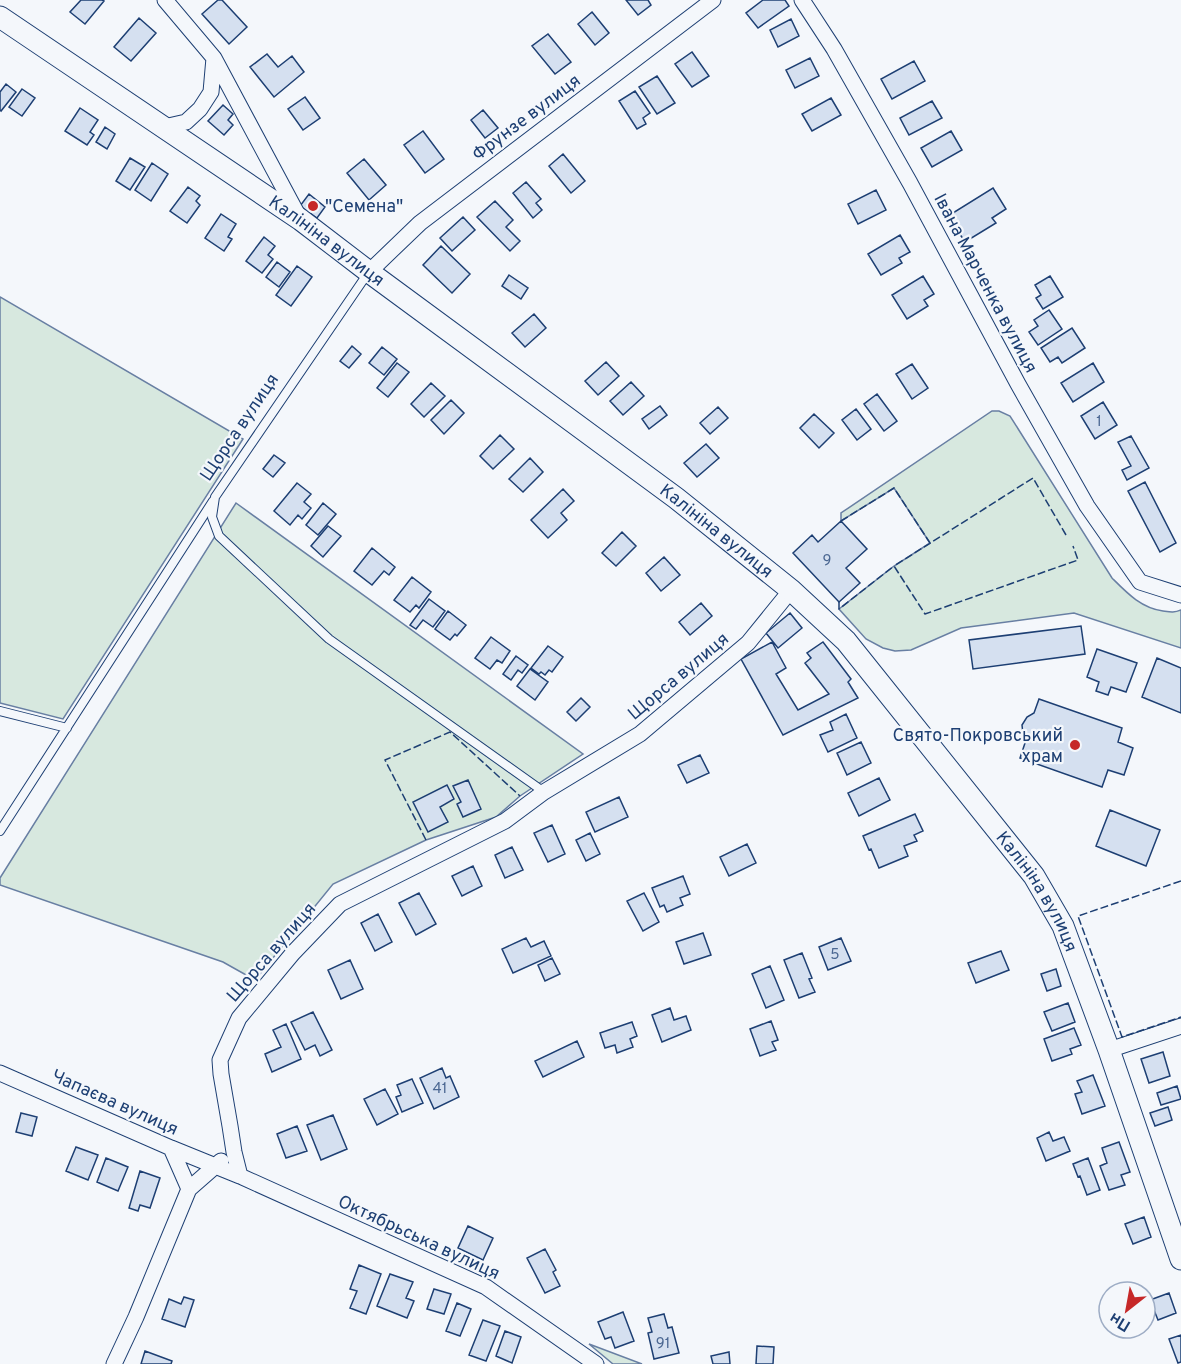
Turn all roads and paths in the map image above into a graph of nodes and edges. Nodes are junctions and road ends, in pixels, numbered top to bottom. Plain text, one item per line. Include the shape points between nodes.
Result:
1 (165, 0) edge
2 (713, 0) edge
3 (802, 0) edge
4 (0, 17) edge
5 (214, 58) junction
6 (165, 128) junction
7 (301, 220) junction
8 (369, 272) junction
9 (215, 497) junction
10 (791, 590) junction
11 (1181, 595) edge
12 (0, 711) edge
13 (67, 728) junction
14 (544, 792) junction
15 (0, 831) edge
16 (1181, 1026) edge
17 (1109, 1050) junction
18 (0, 1073) edge
19 (171, 1148) junction
20 (234, 1152) junction
21 (214, 1166) junction
22 (240, 1176) junction
23 (189, 1189) junction
24 (1181, 1259) edge
25 (114, 1364) edge
26 (596, 1364) edge

1 - 5 street
2 - 8 street, Фрунзе вулиця via 420,223
3 - 11 street, Івана Марченка вулиця via 904,172 1087,506 1140,582
4 - 6 street, Калініна вулиця
5 - 6 street via 211,92 200,110 186,122
5 - 7 street
6 - 7 street, Калініна вулиця
7 - 8 street, Калініна вулиця
8 - 9 lane, Щорса вулиця
8 - 10 street, Калініна вулиця via 676,498
9 - 13 lane
9 - 14 lane, Щорса вулиця via 212,517 219,536 329,639
10 - 14 street, Щорса вулиця via 747,643 640,734
10 - 17 street, Калініна вулиця via 846,641 1034,876 1063,926
12 - 13 lane
13 - 15 lane
14 - 20 street, Щорса вулиця via 505,821 340,904 293,953 239,1018 220,1060
16 - 17 street
17 - 24 street, Калініна вулиця
18 - 19 street, Чапаєва вулиця
19 - 21 street, Чапаєва вулиця
19 - 23 street
20 - 21 street
20 - 22 street, Щорса вулиця
21 - 22 street, Октябрьська вулиця
21 - 23 street
22 - 26 street, Октябрьська вулиця via 486,1287
23 - 25 street

